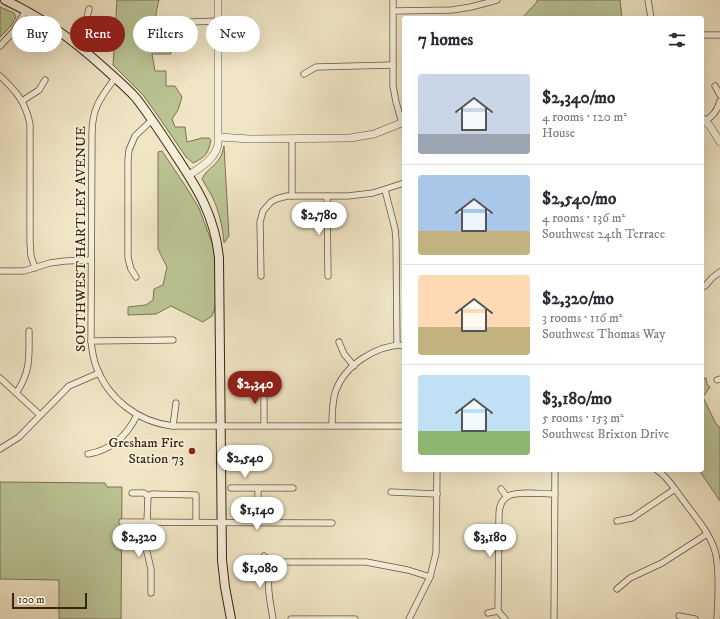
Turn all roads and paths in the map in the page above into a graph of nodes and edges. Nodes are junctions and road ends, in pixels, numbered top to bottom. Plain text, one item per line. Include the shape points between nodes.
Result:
1 (6, 0) edge
2 (218, 0) edge
3 (394, 0) edge
4 (497, 0) edge
5 (648, 0) edge
6 (89, 9) dead end
7 (26, 10) junction
8 (394, 11) junction
9 (87, 16) edge
10 (218, 16) edge
11 (651, 16) edge
12 (704, 35) edge
13 (719, 35) edge
14 (70, 38) edge
15 (0, 46) edge
16 (86, 52) edge
17 (218, 52) edge
18 (393, 65) junction
19 (304, 74) dead end
20 (0, 76) edge
21 (115, 78) junction
22 (45, 80) dead end
23 (715, 86) dead end
24 (720, 95) edge
25 (22, 101) junction
26 (720, 102) edge
27 (152, 120) junction
28 (402, 120) edge
29 (704, 121) edge
30 (704, 122) edge
31 (402, 123) edge
32 (219, 139) junction
33 (292, 139) junction
34 (720, 142) edge
35 (189, 175) junction
36 (402, 184) edge
37 (385, 190) junction
38 (292, 196) junction
39 (327, 196) junction
40 (91, 260) junction
41 (35, 268) junction
42 (0, 271) edge
43 (720, 272) edge
44 (261, 276) dead end
45 (328, 276) dead end
46 (136, 277) dead end
47 (705, 286) dead end
48 (29, 331) dead end
49 (173, 340) dead end
50 (92, 341) junction
51 (339, 342) dead end
52 (397, 345) junction
53 (402, 345) edge
54 (354, 366) junction
55 (99, 373) junction
56 (0, 378) edge
57 (264, 384) dead end
58 (16, 392) junction
59 (176, 403) dead end
60 (40, 415) junction
61 (137, 415) junction
62 (173, 426) junction
63 (221, 426) junction
64 (264, 426) junction
65 (332, 426) junction
66 (402, 426) edge
67 (0, 449) edge
68 (88, 454) dead end
69 (437, 472) edge
70 (555, 472) edge
71 (660, 472) edge
72 (231, 488) dead end
73 (258, 488) junction
74 (293, 488) dead end
75 (501, 489) dead end
76 (675, 489) junction
77 (392, 492) dead end
78 (132, 493) dead end
79 (437, 494) junction
80 (554, 494) junction
81 (148, 496) junction
82 (506, 497) junction
83 (617, 521) dead end
84 (122, 522) dead end
85 (147, 522) junction
86 (196, 522) junction
87 (222, 522) junction
88 (258, 522) junction
89 (332, 523) dead end
90 (707, 534) junction
91 (264, 556) dead end
92 (275, 566) junction
93 (430, 577) junction
94 (617, 589) dead end
95 (151, 593) dead end
96 (498, 611) junction
97 (488, 613) dead end
98 (679, 616) dead end
99 (231, 619) edge
100 (273, 619) edge
101 (291, 619) edge
102 (355, 619) edge
103 (409, 619) edge
104 (505, 619) edge
105 (554, 619) edge
106 (694, 619) edge
107 (717, 619) edge

1 - 7 main road
2 - 10 street
3 - 8 street
4 - 8 street via 471,8
5 - 11 street
6 - 9 street
7 - 14 main road
7 - 15 street via 14,31
8 - 18 street
12 - 13 street
16 - 21 main road
17 - 32 street
18 - 19 street via 316,67
18 - 28 street via 394,95
20 - 25 street
21 - 27 main road via 135,97
21 - 40 street, SOUTHWEST HARTLEY AVENUE via 96,105 92,123
22 - 25 street via 39,90
23 - 24 street
25 - 41 street via 28,115 30,133 30,242
26 - 29 street via 712,117
27 - 35 main road
27 - 46 street via 135,136 128,160 128,258
30 - 34 street via 710,126
31 - 33 street via 358,137
32 - 33 street
32 - 35 street via 216,153 211,160
33 - 38 street
35 - 63 main road via 206,208 218,250
36 - 37 street
37 - 39 street via 359,195
37 - 52 street via 396,240
38 - 39 street
38 - 44 street via 271,202 261,216
39 - 45 street
40 - 41 street via 50,263
40 - 50 street, SOUTHWEST HARTLEY AVENUE
41 - 42 street
43 - 47 street
48 - 58 street via 29,365 25,378
49 - 50 street
50 - 55 street, SOUTHWEST HARTLEY AVENUE via 93,356
51 - 54 street via 344,354
52 - 53 street
52 - 54 street via 375,350
54 - 65 street via 341,380 336,391
55 - 60 street via 72,384
55 - 61 street, SOUTHWEST HARTLEY AVENUE via 114,396
56 - 58 street
57 - 64 street
58 - 60 street
59 - 62 street
60 - 67 street via 19,437
61 - 62 street, SOUTHWEST HARTLEY AVENUE
61 - 68 street via 128,431 109,448
62 - 63 street, SOUTHWEST HARTLEY AVENUE
63 - 64 street, SOUTHWEST HARTLEY AVENUE
63 - 87 main road
64 - 65 street, SOUTHWEST HARTLEY AVENUE
65 - 66 street, SOUTHWEST HARTLEY AVENUE
69 - 79 street
70 - 80 street
71 - 76 street
72 - 73 street
73 - 74 street
73 - 88 street
75 - 82 street
76 - 83 street via 632,518
76 - 90 street
77 - 79 street
78 - 81 street via 144,493
79 - 93 street via 436,553
80 - 82 street via 513,494
80 - 105 street
81 - 85 street
81 - 86 street via 196,495
82 - 96 street via 501,504 499,515
84 - 85 street
85 - 86 street
85 - 95 street via 146,548 151,569
86 - 87 street
87 - 88 street
87 - 99 main road via 224,578
88 - 89 street
90 - 94 street via 662,563 630,578
90 - 107 street via 718,566
91 - 92 street
92 - 93 street via 290,561 356,561 382,564
92 - 100 street via 268,583
93 - 103 street
96 - 97 street
96 - 104 street
98 - 106 street
101 - 102 street

